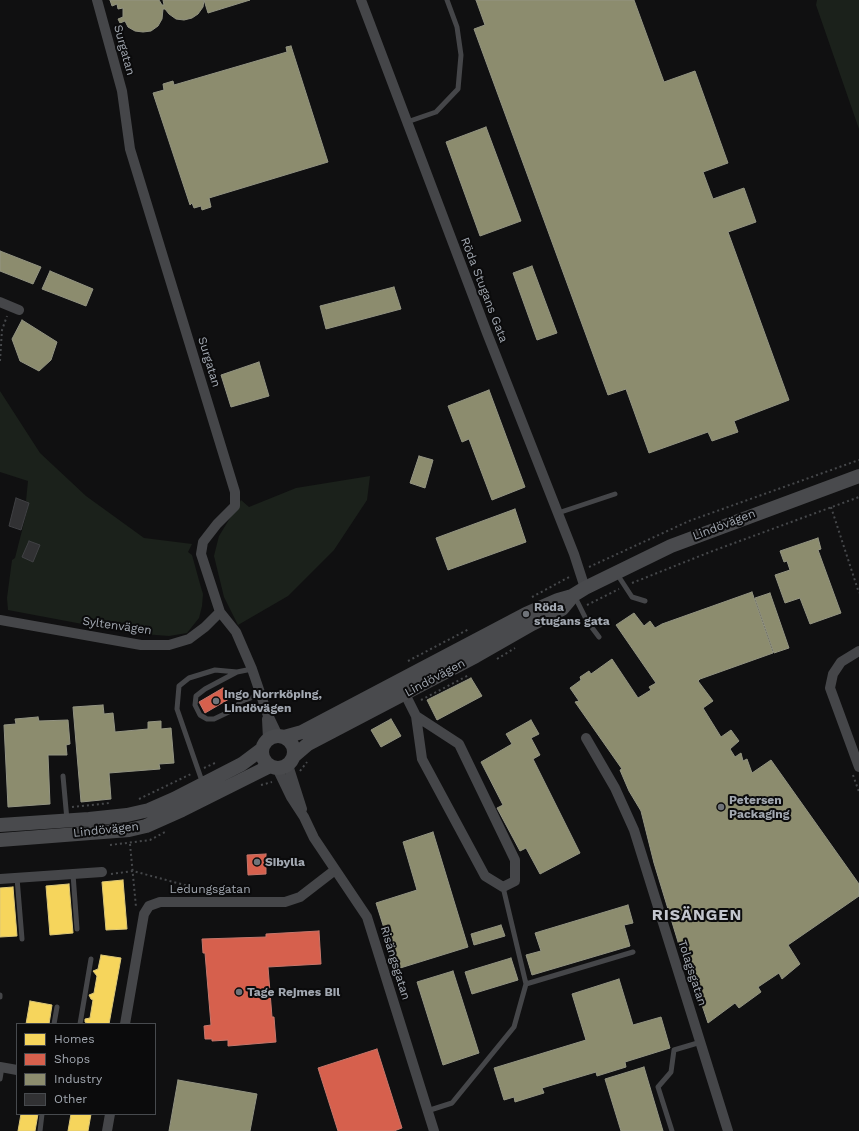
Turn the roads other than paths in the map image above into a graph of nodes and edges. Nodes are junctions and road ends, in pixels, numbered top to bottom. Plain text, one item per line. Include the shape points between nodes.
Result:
1 (97, 0) edge
2 (360, 0) edge
3 (447, 0) edge
4 (407, 122) junction
5 (0, 302) edge
6 (15, 308) road end
7 (859, 476) edge
8 (615, 494) dead end
9 (558, 513) junction
10 (617, 573) junction
11 (577, 593) junction
12 (646, 601) dead end
13 (220, 612) junction
14 (0, 620) edge
15 (599, 637) dead end
16 (859, 651) edge
17 (252, 669) junction
18 (237, 672) junction
19 (399, 681) junction
20 (261, 694) junction
21 (408, 699) junction
22 (416, 716) junction
23 (586, 738) dead end
24 (273, 740) junction
25 (859, 767) edge
26 (284, 768) junction
27 (63, 776) dead end
28 (206, 790) junction
29 (67, 820) junction
30 (0, 825) edge
31 (68, 834) junction
32 (0, 840) edge
33 (335, 870) junction
34 (102, 872) road end
35 (73, 874) junction
36 (17, 878) junction
37 (0, 879) edge
38 (503, 887) junction
39 (77, 929) dead end
40 (22, 939) dead end
41 (633, 952) dead end
42 (91, 959) dead end
43 (526, 984) junction
44 (57, 1006) dead end
45 (54, 1023) edge
46 (80, 1023) edge
47 (125, 1023) edge
48 (701, 1042) junction
49 (1, 1067) edge
50 (16, 1070) edge
51 (0, 1079) edge
52 (428, 1111) junction
53 (42, 1115) edge
54 (110, 1115) edge
55 (40, 1131) edge
56 (107, 1131) edge
57 (434, 1131) edge
58 (672, 1131) edge
59 (728, 1131) edge

1 - 13 street, Surgatan via 122,91 130,149 235,492 235,506 203,542 201,554
2 - 4 street, Röda Stugans Gata
3 - 4 lane via 457,27 461,55 458,89 436,112
4 - 9 street, Röda Stugans Gata
5 - 6 street
7 - 10 main road, Lindövägen via 686,540
8 - 9 lane
9 - 11 street, Röda Stugans Gata
10 - 11 main road, Lindövägen
10 - 12 lane via 632,597
11 - 15 lane via 580,609
11 - 19 main road, Lindövägen via 526,614
11 - 21 main road, Lindövägen via 562,609 476,656
13 - 14 street, Syltenvägen via 205,628 189,639 169,644 141,645
13 - 17 street, Surgatan via 234,629
16 - 25 street via 841,662 833,674 830,688
17 - 18 lane
17 - 20 street, Surgatan
18 - 20 lane via 196,696 195,705 200,715 214,719 235,709 240,702
18 - 28 lane via 215,670 189,678 179,686 177,709
19 - 21 street
19 - 24 main road, Lindövägen via 302,732
20 - 24 street, Surgatan
21 - 22 street
21 - 26 main road, Lindövägen via 308,744
22 - 38 street via 422,759 484,876
22 - 38 street via 459,744 515,860 515,881
23 - 48 street, Tolagsgatan via 615,788 634,830
24 - 26 main road via 292,745
24 - 26 main road via 263,760
24 - 28 main road, Lindövägen
26 - 28 main road, Lindövägen
26 - 33 street, Risängsgatan via 291,797
27 - 29 lane
28 - 29 main road, Lindövägen via 149,810
28 - 31 main road, Lindövägen via 162,820 130,837
29 - 30 main road, Lindövägen
29 - 31 lane
31 - 32 main road, Lindövägen
33 - 47 street, Ledungsgatan via 300,897 285,902 160,902 149,906 144,914
33 - 52 street, Risängsgatan via 367,917
34 - 35 street
35 - 36 street
35 - 39 lane
36 - 37 street
36 - 40 lane
38 - 43 lane
41 - 43 lane
42 - 46 lane
43 - 52 lane via 514,1026 452,1103
44 - 45 lane
48 - 58 lane via 674,1050 670,1072 658,1087
48 - 59 street, Tolagsgatan
49 - 50 street
49 - 51 lane
52 - 57 street, Risängsgatan
53 - 55 lane
54 - 56 street

